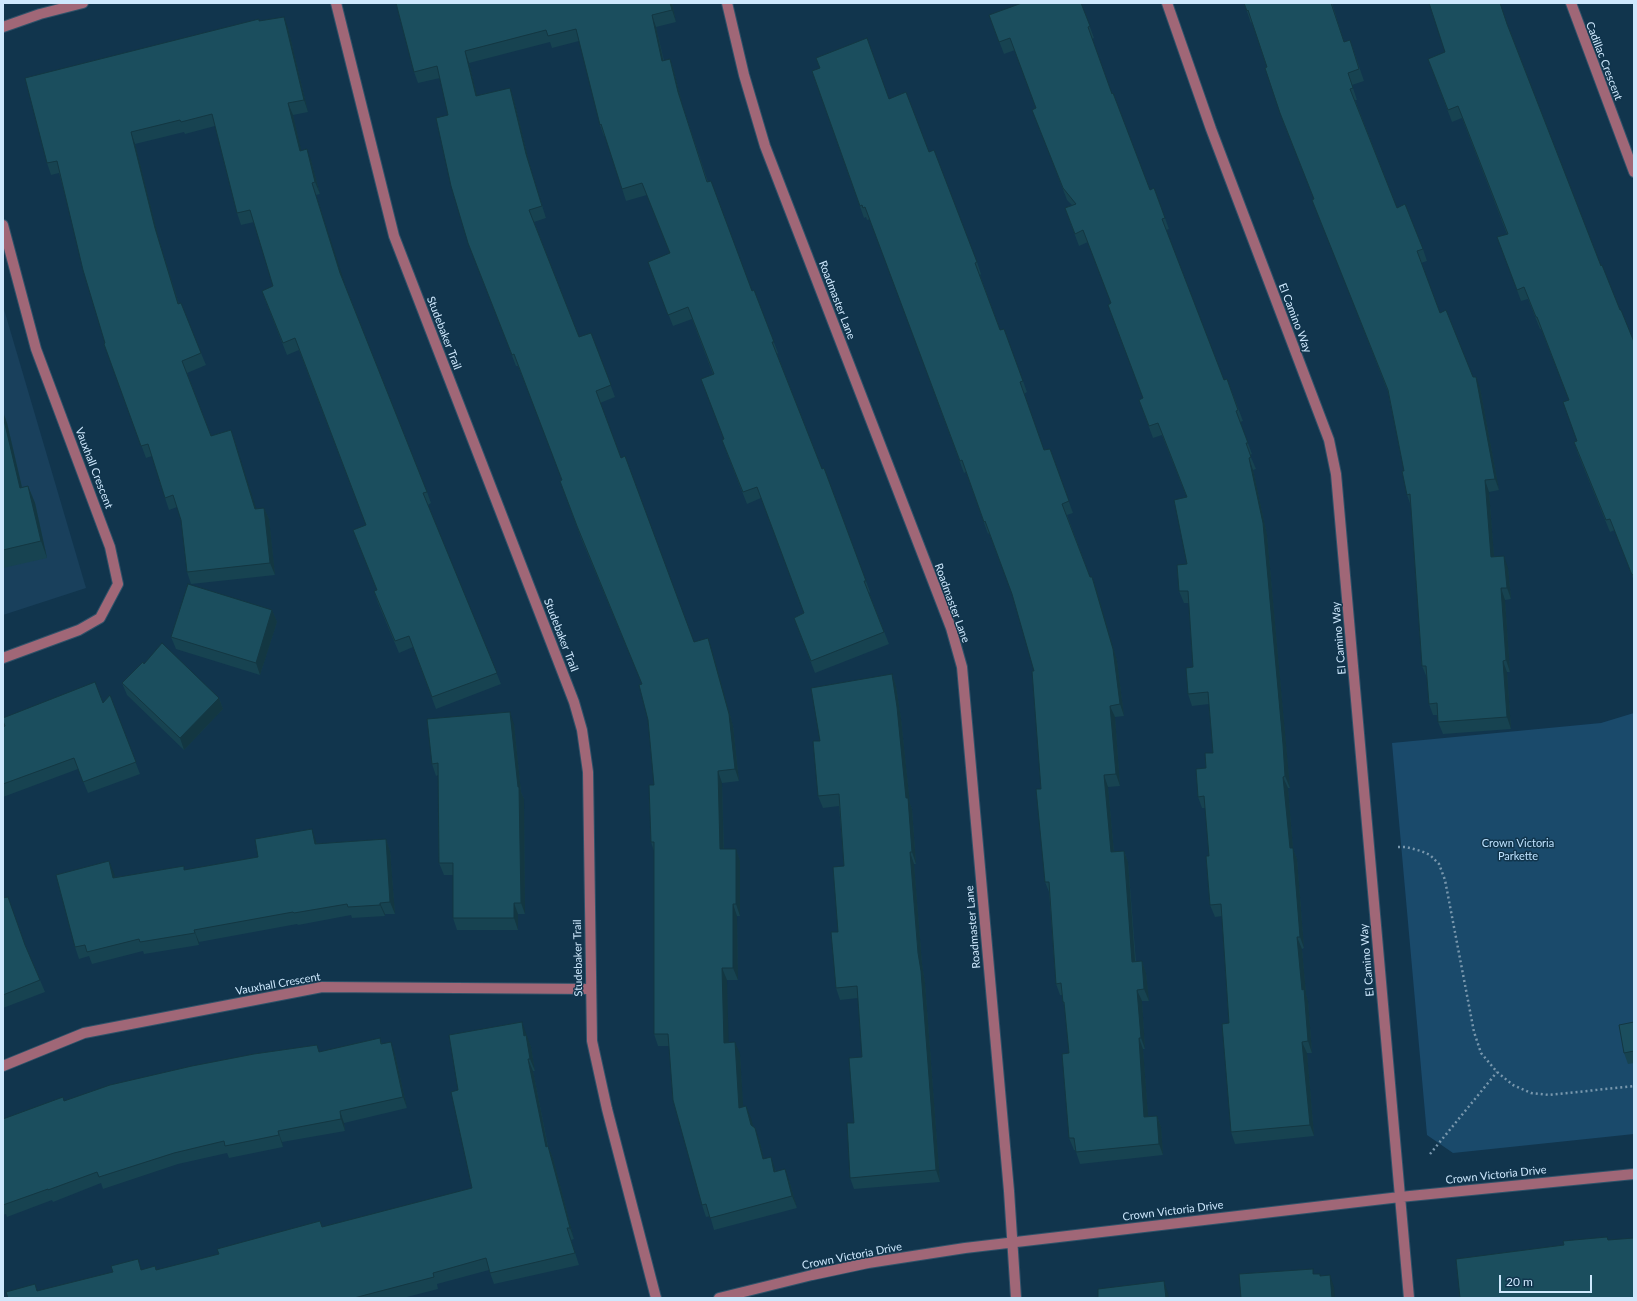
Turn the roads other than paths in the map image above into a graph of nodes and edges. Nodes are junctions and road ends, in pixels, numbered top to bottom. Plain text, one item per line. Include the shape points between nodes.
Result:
1 (83, 3) edge
2 (336, 3) edge
3 (727, 3) edge
4 (1167, 3) edge
5 (1571, 3) edge
6 (3, 27) edge
7 (1634, 172) edge
8 (3, 225) edge
9 (3, 658) edge
10 (591, 990) junction
11 (3, 1066) edge
12 (1634, 1174) edge
13 (1400, 1197) junction
14 (1013, 1242) junction
15 (656, 1298) edge
16 (720, 1298) edge
17 (1016, 1298) edge
18 (1409, 1298) edge

1 - 6 street
2 - 10 street, Studebaker Trail via 394,236 574,702 582,730 588,772
3 - 14 street, Roadmaster Lane via 764,146 951,628 962,667
4 - 13 street, El Camino Way via 1211,129 1329,440 1336,474
5 - 7 street, Cadillac Crescent
8 - 9 street, Vauxhall Crescent via 36,349 110,547 118,584 100,618 79,630
10 - 11 street, Vauxhall Crescent via 322,987 84,1033
10 - 15 street, Studebaker Trail via 592,1041 599,1076
12 - 13 street, Crown Victoria Drive
13 - 14 street, Crown Victoria Drive
13 - 18 street, El Camino Way
14 - 16 street, Crown Victoria Drive via 868,1263
14 - 17 street, Roadmaster Lane

